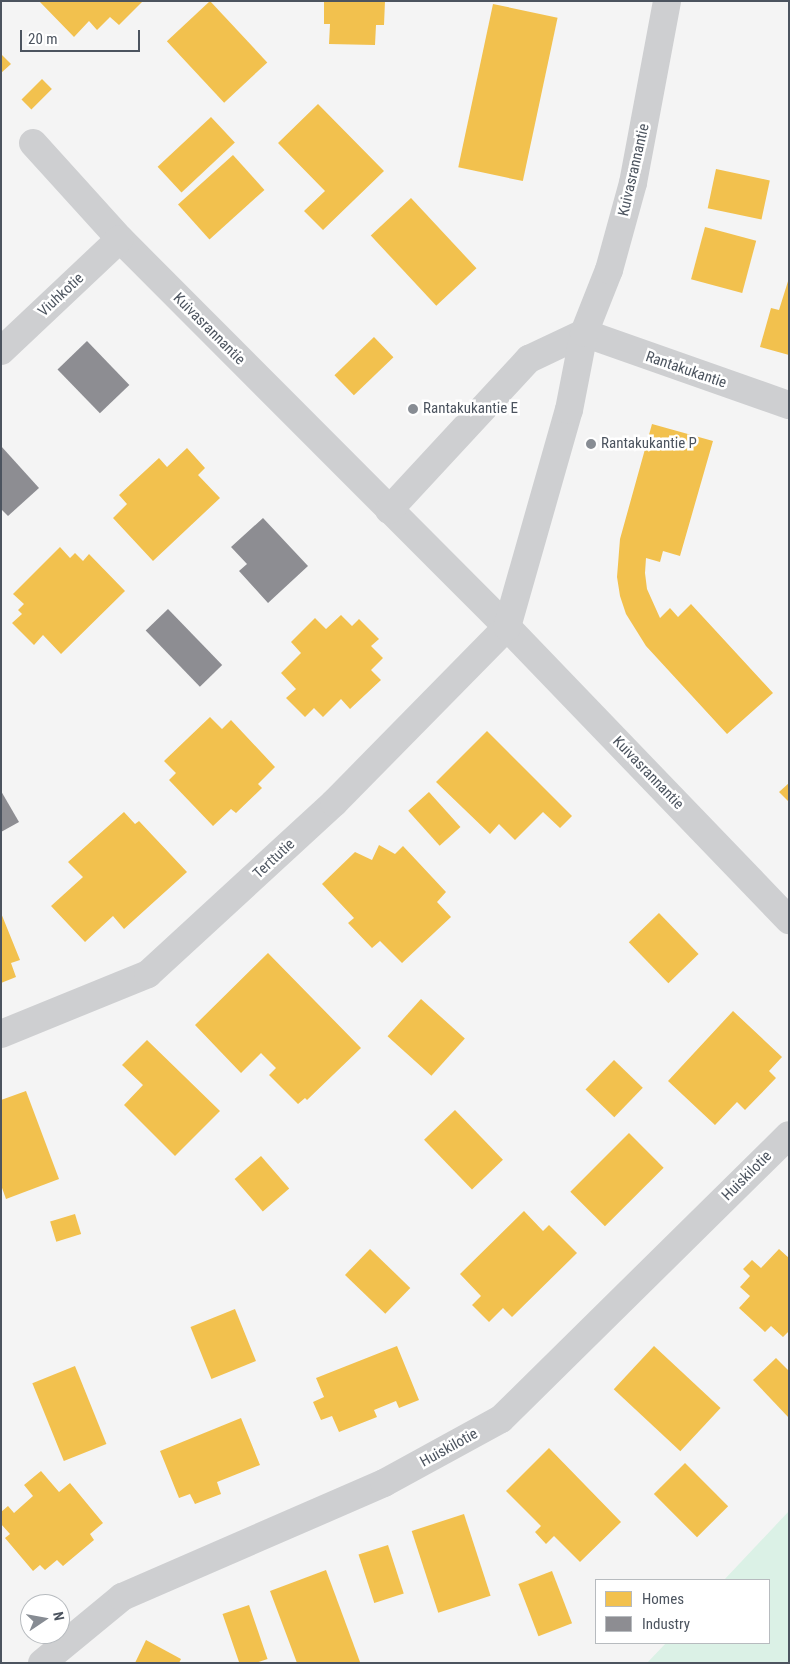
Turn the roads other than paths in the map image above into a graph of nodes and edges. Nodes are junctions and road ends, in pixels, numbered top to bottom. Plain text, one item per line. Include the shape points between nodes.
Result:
1 (667, 1) edge
2 (33, 143) dead end
3 (120, 239) junction
4 (584, 334) junction
5 (1, 351) edge
6 (789, 405) edge
7 (389, 510) junction
8 (507, 626) junction
9 (789, 920) edge
10 (1, 1034) edge
11 (789, 1135) edge
12 (42, 1663) edge

1 - 4 street, Kuivasrannantie via 633,183 609,270
2 - 3 street, Kuivasrannantie
3 - 5 street, Viuhkotie
3 - 7 street, Kuivasrannantie
4 - 6 street, Rantakukantie
4 - 7 street via 529,359
4 - 8 street, Kuivasrannantie via 569,410
7 - 8 street, Kuivasrannantie
8 - 9 street, Kuivasrannantie
8 - 10 street, Terttutie via 334,803 148,974
11 - 12 street, Huiskilotie via 501,1420 384,1483 122,1597

